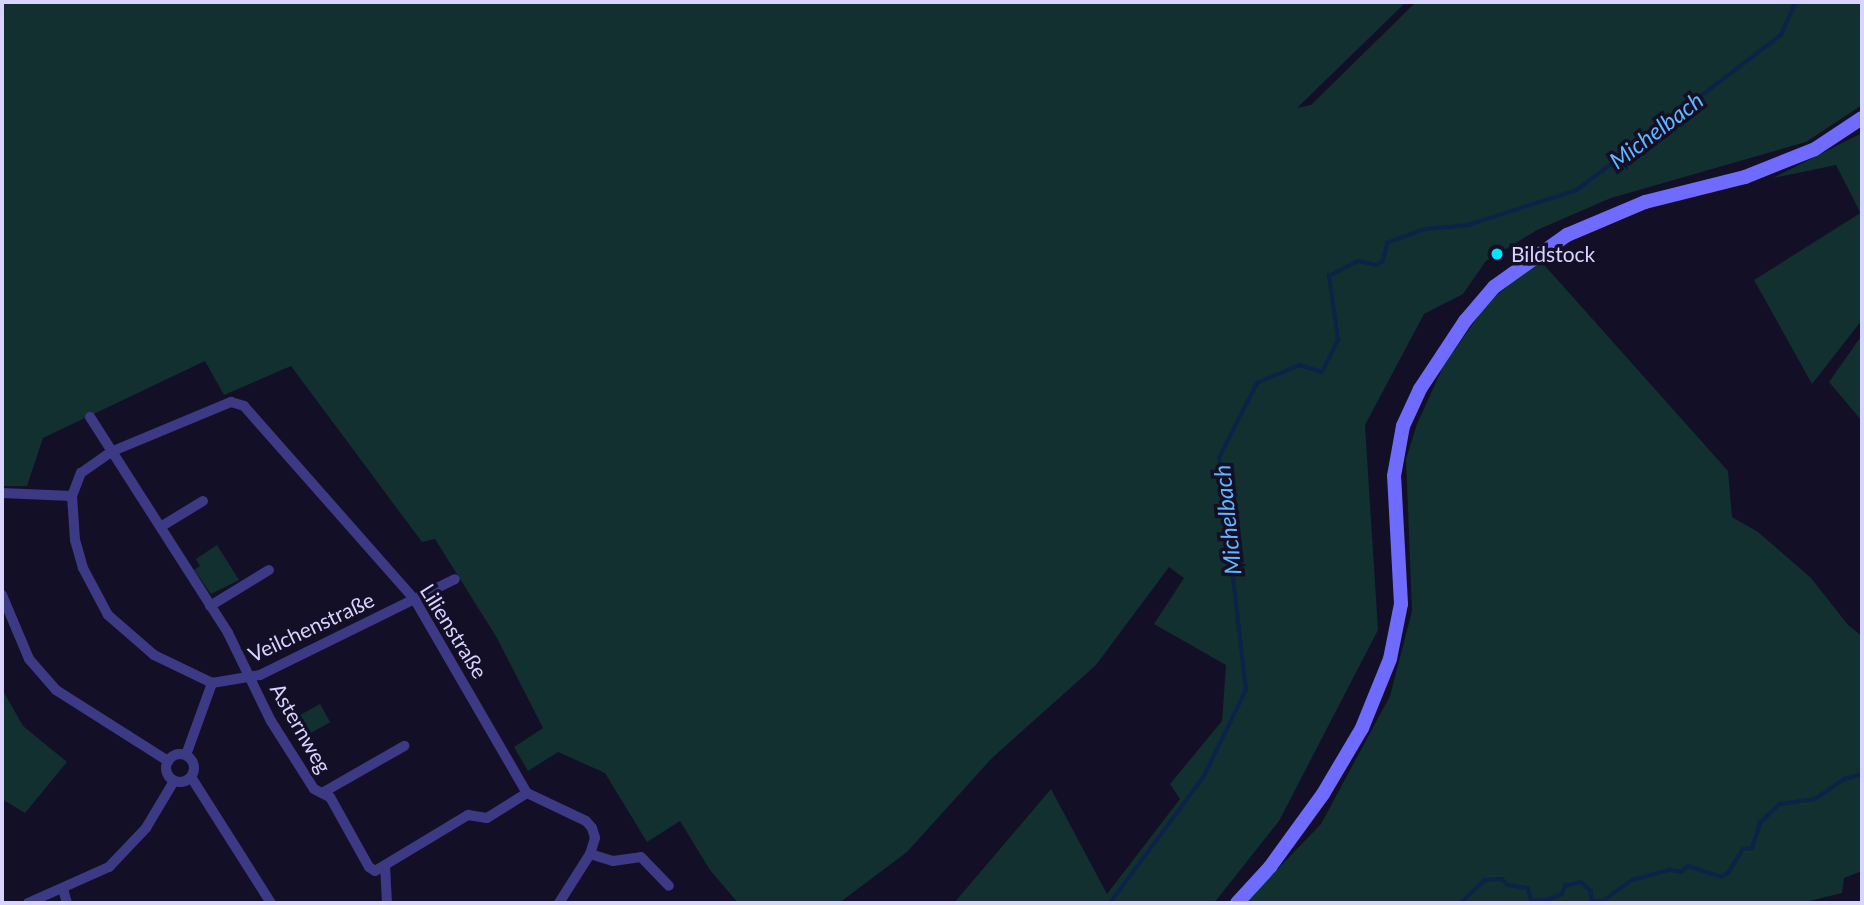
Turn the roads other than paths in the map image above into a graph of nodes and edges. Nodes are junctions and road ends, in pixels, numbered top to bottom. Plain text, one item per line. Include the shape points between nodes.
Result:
1 (1862, 118) edge
2 (90, 417) dead end
3 (113, 451) junction
4 (2, 494) edge
5 (72, 496) junction
6 (203, 501) dead end
7 (162, 526) junction
8 (269, 570) dead end
9 (455, 579) dead end
10 (2, 595) edge
11 (415, 600) junction
12 (210, 606) junction
13 (251, 678) junction
14 (212, 683) junction
15 (404, 746) dead end
16 (186, 755) junction
17 (168, 761) junction
18 (191, 777) junction
19 (174, 781) junction
20 (322, 793) junction
21 (527, 793) junction
22 (590, 854) junction
23 (385, 865) junction
24 (669, 886) dead end
25 (63, 889) junction
26 (28, 903) edge
27 (67, 903) edge
28 (271, 903) edge
29 (387, 903) edge
30 (559, 903) edge
31 (1237, 903) edge

1 - 31 main road via 1815,149 1745,177 1645,202 1567,234 1494,287 1465,321 1420,389 1403,426 1394,476 1401,604 1390,659 1362,728 1323,794 1270,867
2 - 3 street, Asternweg
3 - 5 street via 81,473
3 - 7 street, Asternweg
3 - 11 street, Lilienstraße via 230,402 244,406
4 - 5 street
5 - 14 street via 83,568 108,615 154,655
6 - 7 street
7 - 12 street, Asternweg
8 - 12 street
9 - 11 street, Veilchenstraße
10 - 17 street via 29,659 56,690
11 - 13 street, Veilchenstraße
11 - 21 street, Lilienstraße
12 - 13 street, Asternweg
13 - 14 street, Veilchenstraße
13 - 20 street, Asternweg via 271,721 314,789
14 - 16 street
15 - 20 street, Asternweg
16 - 17 street
16 - 18 street via 194,769
17 - 19 street via 167,772
18 - 19 street
18 - 28 street
19 - 25 street via 146,828 109,867
20 - 23 street, Asternweg via 330,797 369,867 375,871
21 - 22 street via 586,821 595,838
21 - 23 street via 487,818 468,815
22 - 24 street via 613,861 641,857
22 - 30 street
23 - 29 street
25 - 26 street
25 - 27 street

